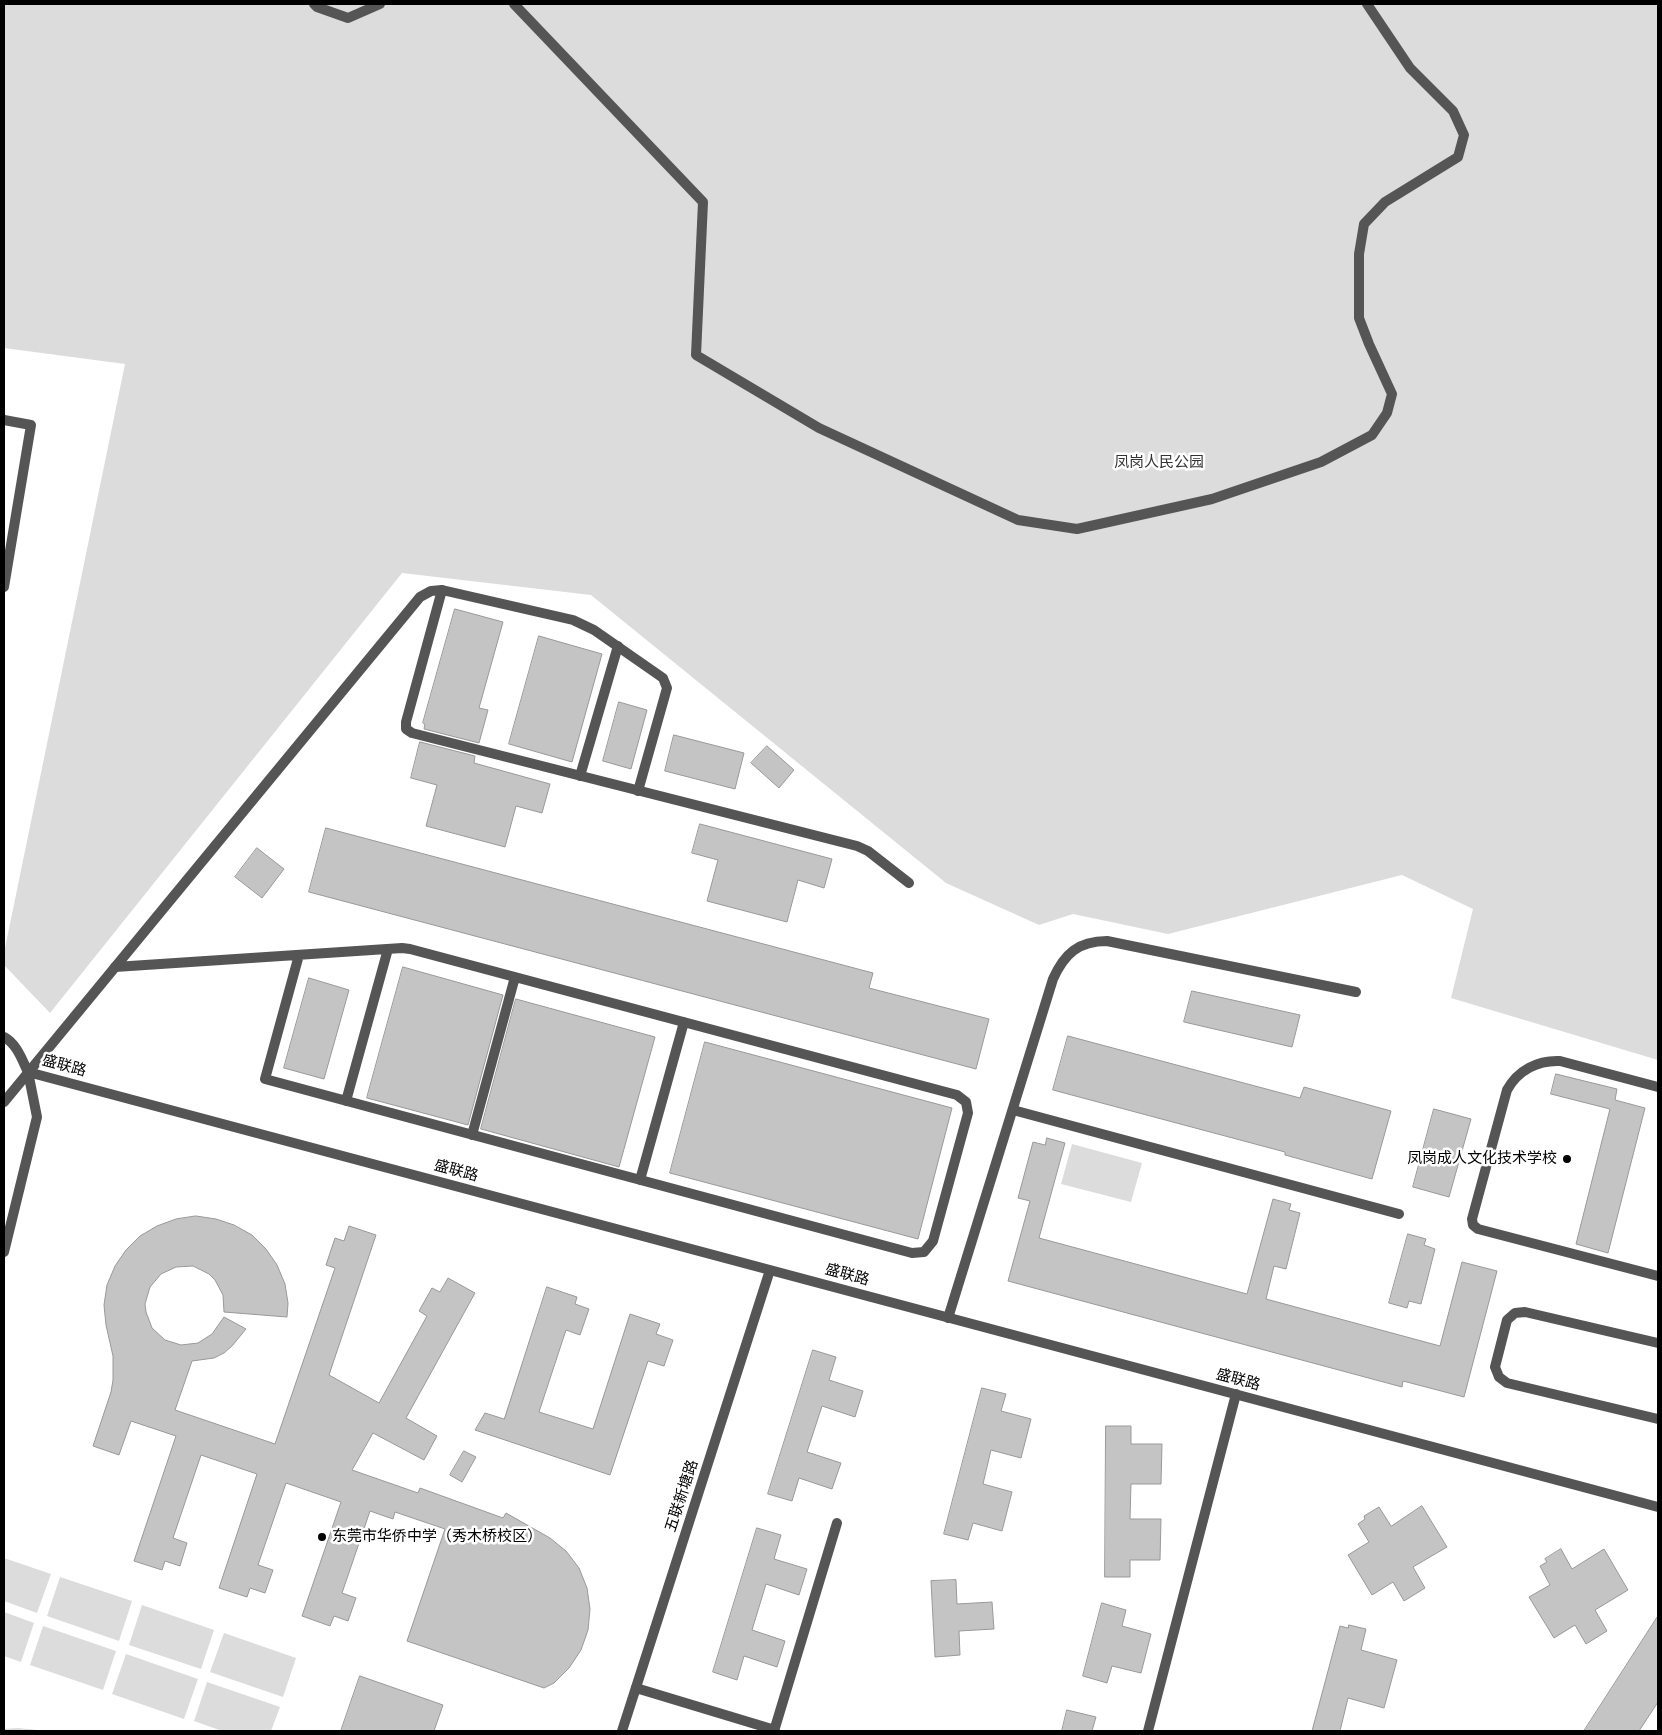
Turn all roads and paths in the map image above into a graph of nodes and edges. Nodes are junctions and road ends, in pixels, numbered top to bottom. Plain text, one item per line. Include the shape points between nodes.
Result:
1 (314, 4) edge
2 (380, 4) edge
3 (514, 4) edge
4 (1367, 4) edge
5 (4, 420) edge
6 (4, 587) edge
7 (442, 590) junction
8 (618, 646) junction
9 (580, 776) junction
10 (638, 791) junction
11 (909, 883) dead end
12 (388, 949) junction
13 (299, 955) junction
14 (115, 967) junction
15 (515, 977) junction
16 (1356, 992) dead end
17 (684, 1022) junction
18 (4, 1037) edge
19 (28, 1072) junction
20 (1658, 1086) edge
21 (346, 1101) junction
22 (4, 1102) edge
23 (1012, 1110) junction
24 (472, 1135) junction
25 (640, 1180) junction
26 (1399, 1214) dead end
27 (4, 1252) edge
28 (770, 1270) junction
29 (1658, 1276) edge
30 (948, 1318) junction
31 (1658, 1343) edge
32 (1236, 1394) junction
33 (1658, 1419) edge
34 (1658, 1507) edge
35 (837, 1524) dead end
36 (636, 1688) junction
37 (622, 1731) edge
38 (774, 1731) edge
39 (1148, 1731) edge

1 - 2 street via 348,18
3 - 4 street via 702,202 696,355 819,428 1018,520 1077,529 1212,499 1321,462 1372,435 1387,413 1392,394 1359,318 1359,254 1364,224 1385,202 1458,157 1464,135 1453,111 1410,68
5 - 6 street via 31,425
7 - 8 street via 573,620
7 - 9 street via 406,729
7 - 14 street via 431,591 420,598
8 - 9 street
8 - 10 street via 663,678 667,688
9 - 10 street
10 - 11 street via 857,846
12 - 13 street
12 - 15 street via 410,949
12 - 21 street
13 - 14 street
13 - 21 street via 265,1079
14 - 19 street
15 - 17 street
15 - 24 street
16 - 23 street via 1107,941 1093,941 1068,954 1059,966
17 - 25 street
17 - 25 street via 957,1096 966,1102 968,1113 933,1241 924,1252 912,1253
18 - 19 street via 17,1050
19 - 22 street
19 - 27 street via 37,1117
19 - 28 street, 盛联路
20 - 29 street via 1560,1061 1544,1062 1522,1071 1507,1090 1472,1219 1478,1229
21 - 24 street
23 - 26 street
23 - 30 street
24 - 25 street
28 - 30 street, 盛联路
28 - 36 street, 五联新塘路
30 - 32 street, 盛联路
31 - 33 street via 1524,1312 1515,1313 1507,1320 1495,1367 1499,1377 1507,1383
32 - 34 street, 盛联路
32 - 39 street
35 - 38 street
36 - 37 street, 五联新塘路
36 - 38 street

